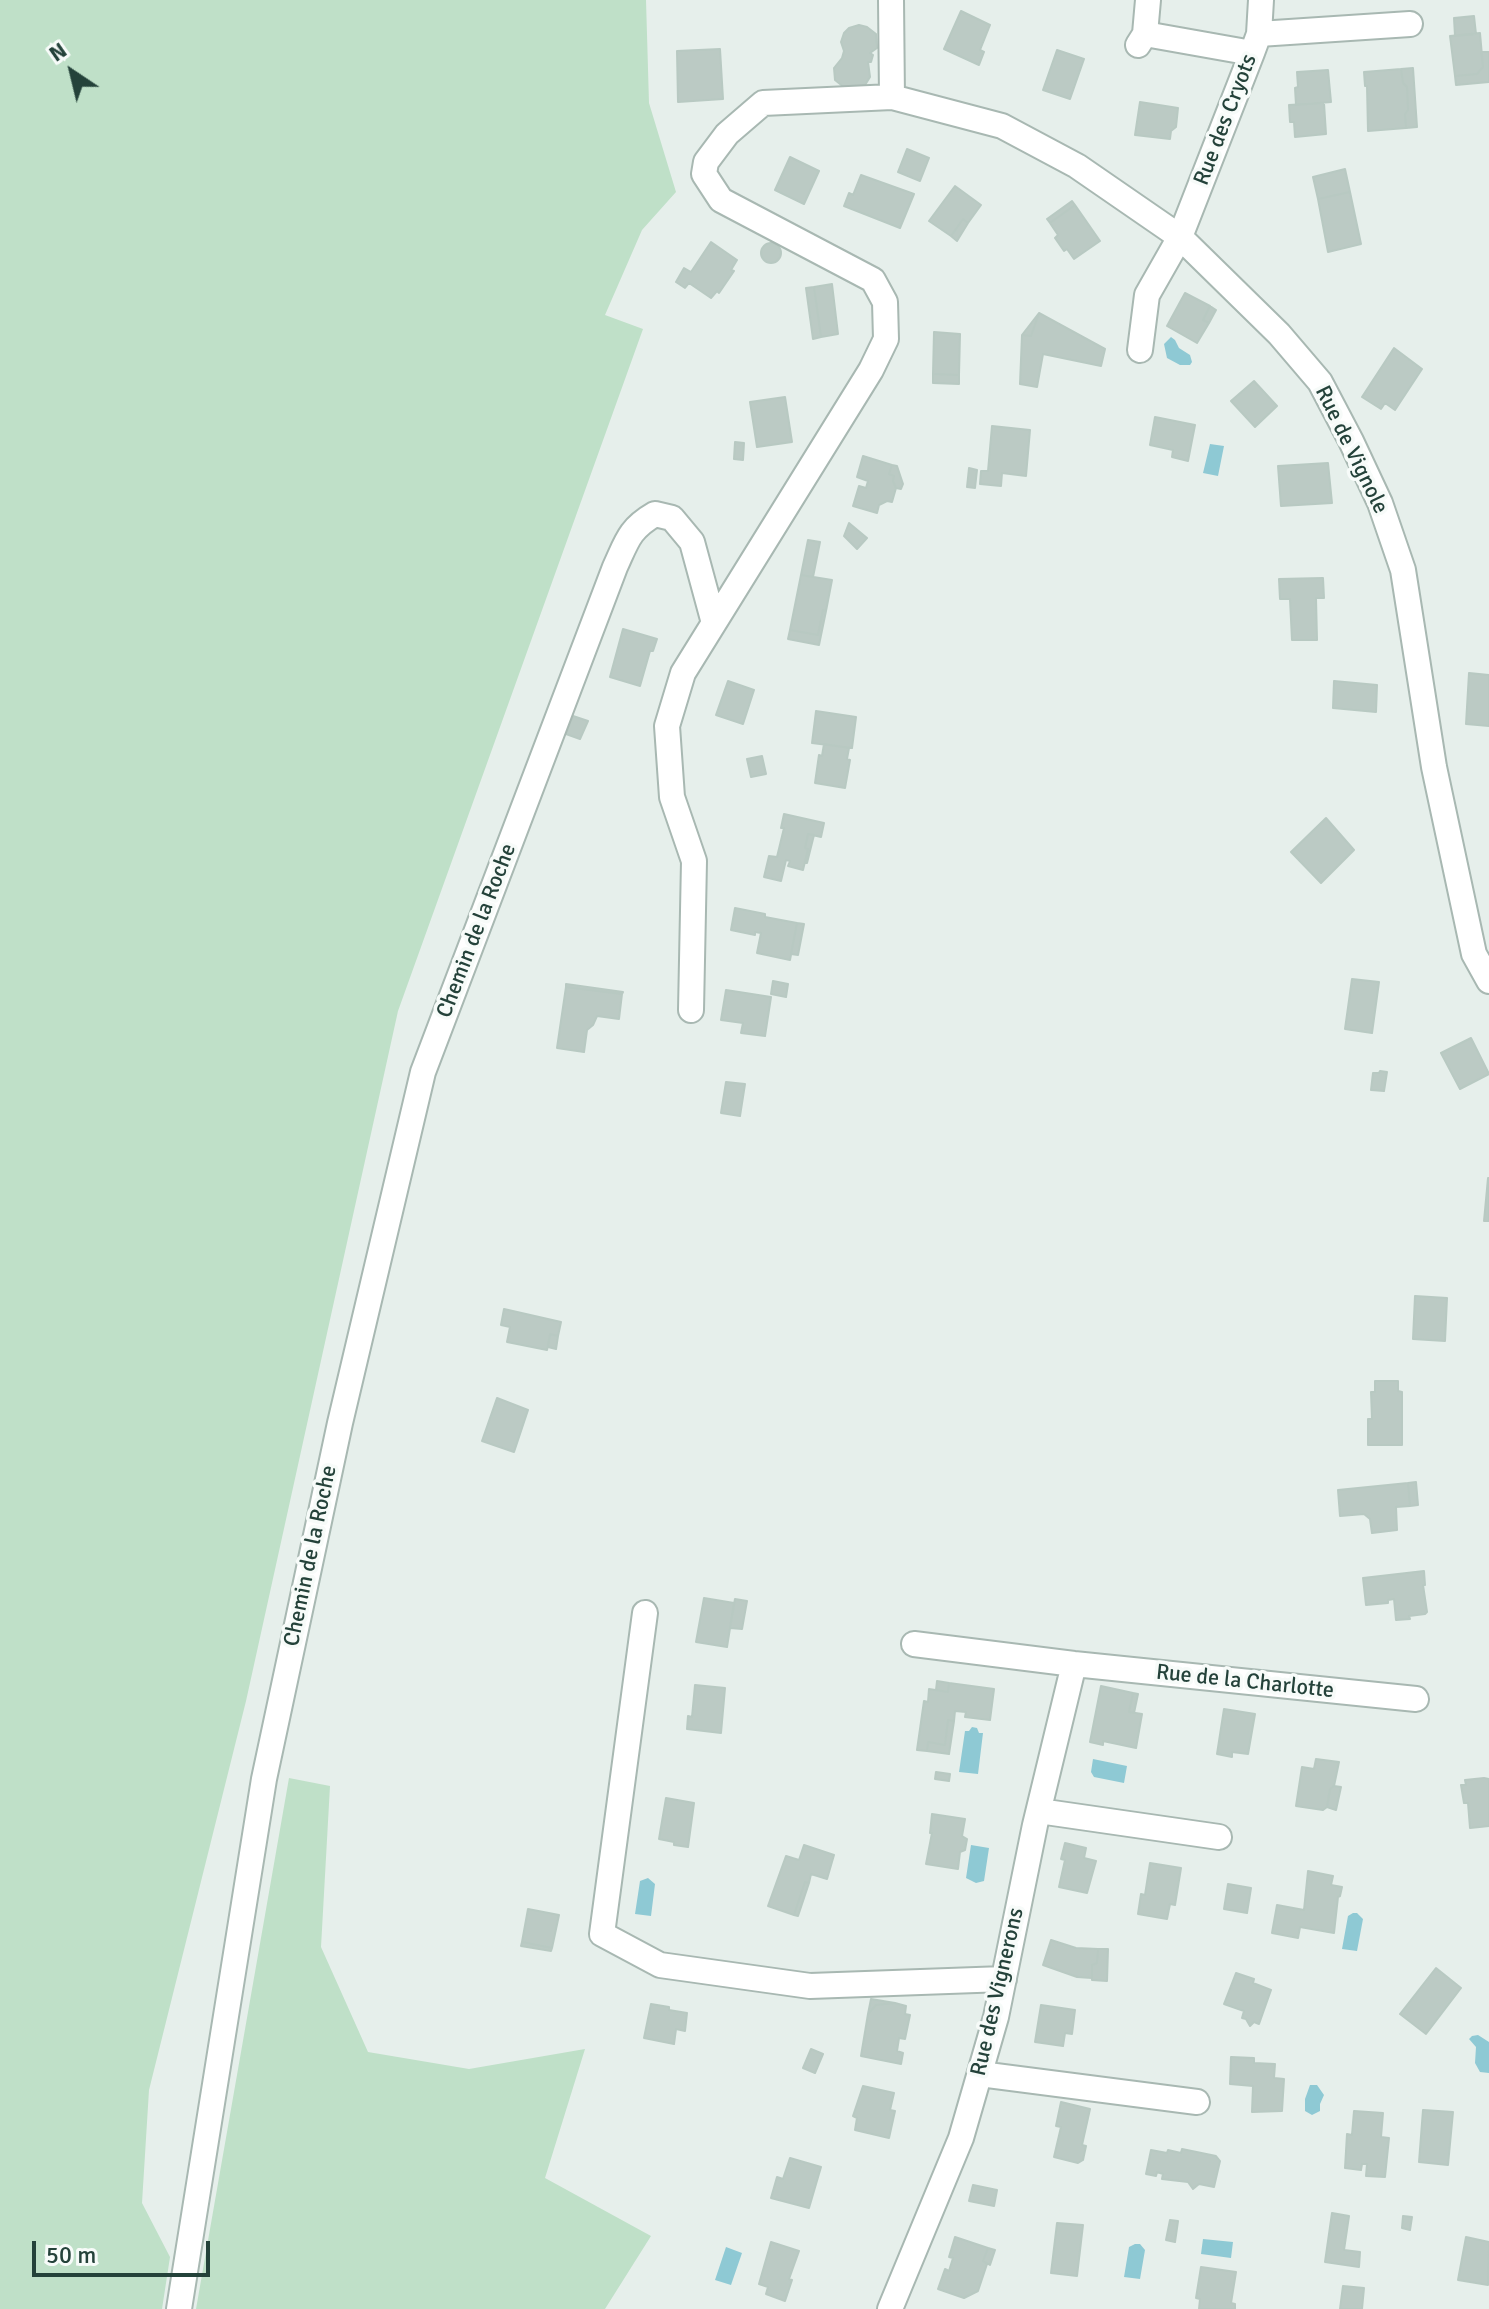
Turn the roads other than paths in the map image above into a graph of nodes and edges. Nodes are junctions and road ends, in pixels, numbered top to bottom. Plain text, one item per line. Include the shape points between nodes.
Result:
1 (891, 0) edge
2 (1148, 0) edge
3 (1261, 0) edge
4 (1410, 24) dead end
5 (1255, 44) junction
6 (892, 97) junction
7 (1180, 237) junction
8 (1140, 350) dead end
9 (714, 623) junction
10 (1489, 981) edge
11 (691, 1010) dead end
12 (645, 1613) dead end
13 (914, 1644) dead end
14 (1074, 1664) junction
15 (1416, 1699) dead end
16 (1039, 1811) junction
17 (1219, 1837) dead end
18 (1004, 1979) junction
19 (980, 2074) junction
20 (1197, 2102) dead end
21 (179, 2309) edge
22 (890, 2309) edge

1 - 6 street
2 - 5 street via 1141,41
3 - 5 street, Rue des Cryots
4 - 5 street
5 - 7 street, Rue des Cryots
6 - 7 street, Rue de Vignole via 1002,126 1077,166
6 - 9 street via 763,103 727,134 706,162 704,174 721,200 873,280 885,302 886,339
7 - 8 street, Rue des Cryots via 1147,295
7 - 10 street, Rue de Vignole via 1320,382 1380,503 1403,570 1434,767 1474,954
9 - 11 street via 683,673 667,726 672,797 694,861
9 - 21 street, Chemin de la Roche via 692,542 672,518 655,514 638,523 615,567 423,1072 264,1779
12 - 18 street via 602,1934 660,1965 810,1986
13 - 14 street, Rue de la Charlotte
14 - 15 street, Rue de la Charlotte
14 - 16 street, Rue des Vignerons
16 - 17 street
16 - 18 street, Rue des Vignerons
18 - 19 street, Rue des Vignerons
19 - 20 street
19 - 22 street, Rue des Vignerons via 961,2138

